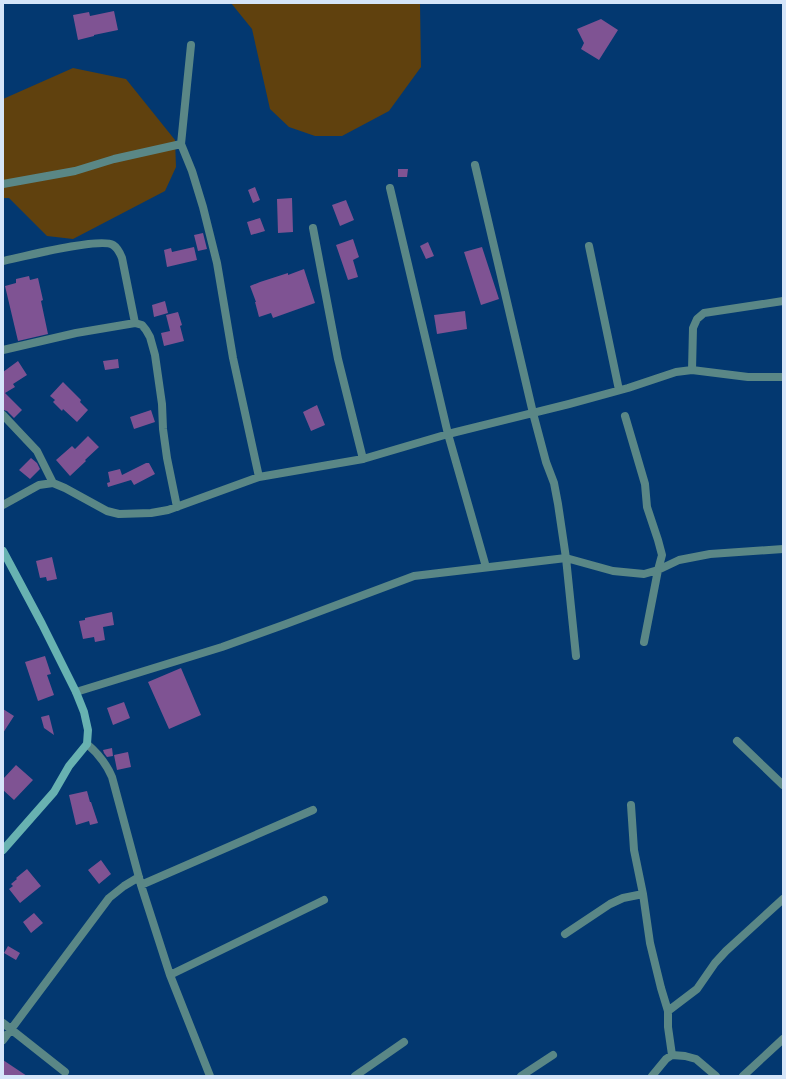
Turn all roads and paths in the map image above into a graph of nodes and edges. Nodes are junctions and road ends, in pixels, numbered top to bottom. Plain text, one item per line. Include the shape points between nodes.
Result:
1 (191, 45) dead end
2 (181, 144) junction
3 (475, 165) dead end
4 (3, 184) edge
5 (390, 188) dead end
6 (313, 228) dead end
7 (589, 246) dead end
8 (3, 261) edge
9 (783, 301) edge
10 (135, 323) junction
11 (3, 350) edge
12 (692, 370) junction
13 (783, 377) edge
14 (619, 390) junction
15 (533, 413) junction
16 (3, 415) edge
17 (625, 416) dead end
18 (448, 434) junction
19 (363, 459) junction
20 (259, 477) junction
21 (53, 483) junction
22 (3, 505) edge
23 (177, 507) junction
24 (783, 549) edge
25 (3, 551) edge
26 (566, 558) junction
27 (486, 567) junction
28 (658, 570) junction
29 (644, 642) dead end
30 (576, 656) dead end
31 (76, 692) junction
32 (737, 741) dead end
33 (88, 744) junction
34 (783, 785) edge
35 (631, 805) dead end
36 (313, 810) dead end
37 (3, 850) edge
38 (140, 881) junction
39 (643, 894) junction
40 (783, 899) edge
41 (324, 900) dead end
42 (565, 934) dead end
43 (170, 975) junction
44 (668, 1011) junction
45 (3, 1023) edge
46 (11, 1030) junction
47 (783, 1039) edge
48 (3, 1040) edge
49 (404, 1042) dead end
50 (553, 1055) dead end
51 (672, 1055) junction
52 (65, 1072) dead end
53 (210, 1076) edge
54 (355, 1076) edge
55 (521, 1076) edge
56 (652, 1076) edge
57 (716, 1076) edge
58 (742, 1076) edge

1 - 2 street
2 - 4 street via 114,159 75,171
2 - 20 street via 203,207 217,263 233,358
3 - 15 street
5 - 18 street
6 - 19 street via 338,359
7 - 14 street
8 - 10 street via 81,244 113,245 122,258
9 - 12 street via 704,313 696,319 693,328
10 - 11 street via 76,333
10 - 23 street via 146,330 155,355 163,429
12 - 13 street via 748,377
12 - 14 street via 676,372
14 - 15 street
15 - 18 street
15 - 26 street via 554,483
16 - 21 street via 37,451
17 - 28 street via 645,484 647,507 662,555
18 - 19 street
18 - 27 street
19 - 20 street
20 - 23 street
21 - 22 street via 39,485
21 - 23 street via 107,511 119,514 151,513
24 - 28 street via 710,554 678,560
25 - 31 main road
26 - 27 street
26 - 28 street via 613,571 644,574
26 - 30 street
27 - 31 street via 414,576 229,644
28 - 29 street
31 - 33 main road via 84,712
32 - 34 street
33 - 37 main road via 69,766 54,792
33 - 38 street via 107,766 112,777
35 - 39 street via 634,850
36 - 38 street
38 - 43 street
38 - 46 street via 124,886 109,898
39 - 42 street via 610,904
39 - 44 street via 650,944
40 - 44 street via 726,951 697,989
41 - 43 street
43 - 53 street
44 - 51 street
45 - 46 street
46 - 48 street
46 - 52 street
47 - 58 street
49 - 54 street
50 - 55 street
51 - 56 street
51 - 57 street via 696,1059

